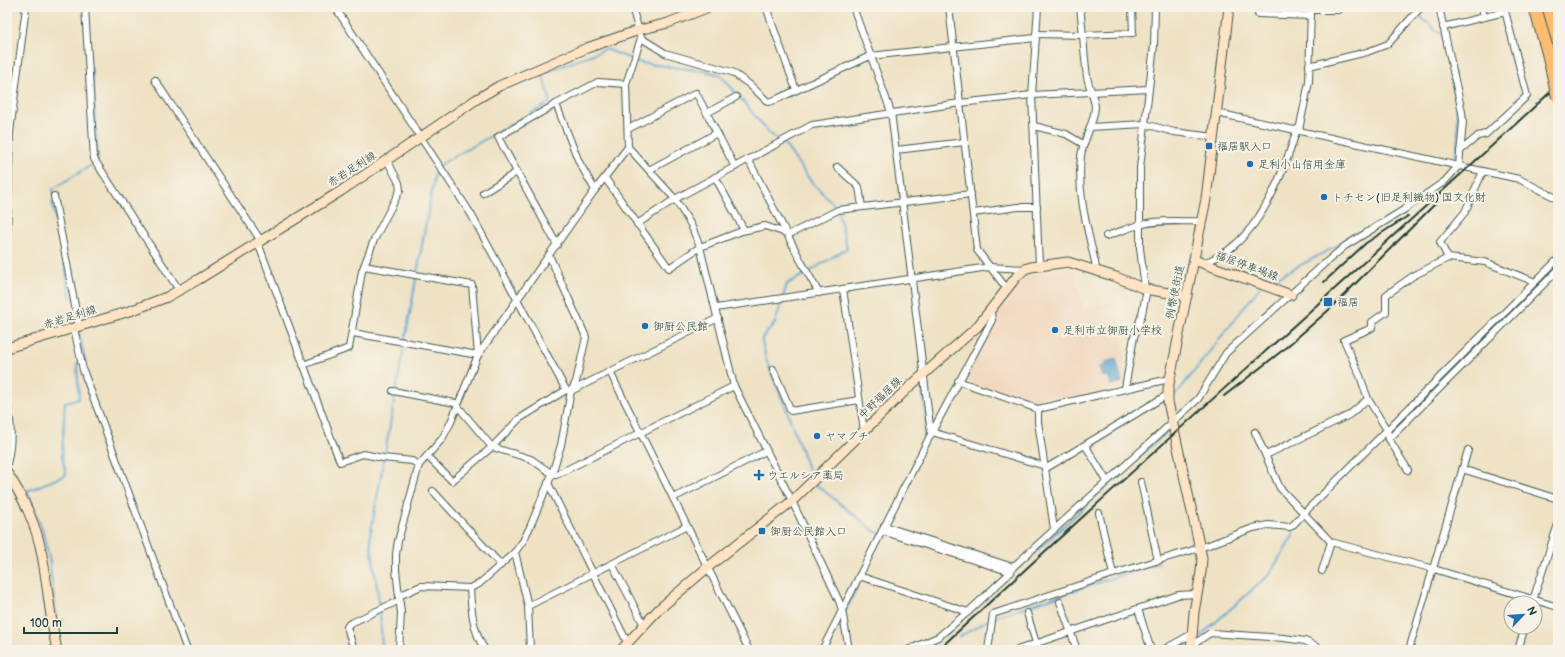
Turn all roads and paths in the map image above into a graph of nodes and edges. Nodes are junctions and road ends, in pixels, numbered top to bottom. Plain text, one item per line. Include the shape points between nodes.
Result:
1 (26, 7) edge
2 (85, 7) edge
3 (335, 7) edge
4 (632, 7) edge
5 (709, 7) edge
6 (766, 7) edge
7 (853, 7) edge
8 (949, 7) edge
9 (1038, 7) edge
10 (1080, 7) edge
11 (1132, 7) edge
12 (1155, 7) edge
13 (1229, 7) edge
14 (1338, 7) edge
15 (1421, 7) edge
16 (1439, 7) edge
17 (1482, 7) edge
18 (1535, 7) edge
19 (1544, 7) edge
20 (1504, 9) edge
21 (1311, 11) edge
22 (1258, 14) dead end
23 (1484, 17) junction
24 (1443, 27) junction
25 (640, 34) junction
26 (1084, 35) junction
27 (1036, 36) junction
28 (954, 47) junction
29 (1558, 54) edge
30 (870, 56) junction
31 (1310, 66) junction
32 (155, 80) dead end
33 (626, 84) junction
34 (1149, 89) junction
35 (796, 90) junction
36 (1090, 93) junction
37 (1032, 95) junction
38 (736, 97) dead end
39 (1558, 97) edge
40 (960, 103) junction
41 (556, 104) junction
42 (891, 112) junction
43 (707, 113) junction
44 (1217, 113) junction
45 (1145, 124) junction
46 (1034, 126) junction
47 (1090, 127) junction
48 (628, 129) junction
49 (1298, 130) junction
50 (717, 133) junction
51 (420, 138) junction
52 (1214, 138) junction
53 (965, 142) junction
54 (1083, 144) junction
55 (628, 147) junction
56 (896, 150) junction
57 (1460, 151) junction
58 (748, 159) junction
59 (387, 160) junction
60 (1459, 166) junction
61 (735, 167) junction
62 (837, 167) dead end
63 (649, 170) junction
64 (1483, 171) junction
65 (517, 172) junction
66 (715, 177) junction
67 (605, 178) junction
68 (595, 190) junction
69 (483, 193) dead end
70 (971, 194) junction
71 (54, 196) dead end
72 (675, 199) junction
73 (1558, 199) edge
74 (902, 203) junction
75 (862, 207) junction
76 (1037, 207) junction
77 (972, 213) junction
78 (1202, 221) junction
79 (637, 224) junction
80 (1140, 225) junction
81 (744, 230) junction
82 (787, 234) junction
83 (1106, 236) dead end
84 (7, 238) edge
85 (259, 242) junction
86 (557, 245) junction
87 (700, 247) junction
88 (550, 255) junction
89 (1448, 258) junction
90 (1558, 259) edge
91 (1194, 260) junction
92 (1204, 263) junction
93 (1039, 265) junction
94 (364, 266) junction
95 (989, 267) junction
96 (1025, 270) junction
97 (1096, 270) junction
98 (1558, 270) edge
99 (911, 279) junction
100 (1535, 282) junction
101 (843, 289) junction
102 (1007, 289) junction
103 (1146, 289) junction
104 (179, 290) junction
105 (819, 293) junction
106 (1290, 295) junction
107 (1187, 296) junction
108 (517, 300) junction
109 (716, 308) junction
110 (991, 312) junction
111 (718, 318) junction
112 (76, 327) junction
113 (353, 333) junction
114 (7, 348) edge
115 (478, 355) junction
116 (303, 365) junction
117 (774, 369) dead end
118 (610, 372) junction
119 (923, 374) junction
120 (1169, 379) junction
121 (958, 381) junction
122 (734, 386) junction
123 (1125, 388) junction
124 (396, 391) dead end
125 (569, 391) junction
126 (1168, 395) junction
127 (1368, 399) junction
128 (859, 400) junction
129 (7, 403) edge
130 (457, 405) junction
131 (1038, 409) junction
132 (1173, 421) junction
133 (1387, 430) junction
134 (864, 431) junction
135 (640, 432) junction
136 (1255, 432) dead end
137 (931, 433) junction
138 (1389, 439) junction
139 (1085, 445) junction
140 (492, 447) junction
141 (1468, 450) dead end
142 (766, 451) junction
143 (1266, 455) junction
144 (427, 456) junction
145 (7, 464) edge
146 (419, 465) junction
147 (1045, 467) junction
148 (1462, 469) junction
149 (1408, 470) dead end
150 (7, 473) edge
151 (552, 474) junction
152 (1107, 481) junction
153 (1141, 482) dead end
154 (548, 484) junction
155 (7, 487) edge
156 (18, 491) junction
157 (433, 491) dead end
158 (673, 498) junction
159 (1558, 499) edge
160 (792, 501) junction
161 (1099, 514) dead end
162 (1304, 514) junction
163 (1558, 524) edge
164 (687, 526) junction
165 (883, 529) junction
166 (1054, 529) junction
167 (1331, 542) junction
168 (1200, 547) junction
169 (515, 552) junction
170 (1158, 561) junction
171 (612, 564) junction
172 (501, 565) junction
173 (708, 567) junction
174 (1012, 569) junction
175 (1434, 569) junction
176 (1322, 571) dead end
177 (593, 574) junction
178 (1113, 574) junction
179 (859, 576) junction
180 (470, 588) junction
181 (1197, 594) junction
182 (1514, 595) edge
183 (1535, 595) edge
184 (400, 598) junction
185 (1060, 602) dead end
186 (1543, 603) edge
187 (528, 606) junction
188 (1558, 607) edge
189 (1138, 609) junction
190 (842, 610) junction
191 (968, 612) junction
192 (1027, 613) dead end
193 (644, 625) junction
194 (1070, 631) junction
195 (1523, 635) edge
196 (1192, 641) edge
197 (1036, 643) junction
198 (627, 648) edge
199 (57, 650) edge
200 (187, 650) edge
201 (354, 650) edge
202 (399, 650) edge
203 (485, 650) edge
204 (530, 650) edge
205 (749, 650) edge
206 (822, 650) edge
207 (849, 650) edge
208 (908, 650) edge
209 (988, 650) edge
210 (1017, 650) edge
211 (1038, 650) edge
212 (1077, 650) edge
213 (1151, 650) edge
214 (1165, 650) edge
215 (1198, 650) edge
216 (1322, 650) edge
217 (1409, 650) edge
218 (1518, 650) edge

1 - 84 street via 10,132
2 - 104 street via 94,159
3 - 51 street
4 - 25 street
5 - 25 main road, 赤岩足利線
6 - 35 street
7 - 30 street
8 - 28 street
9 - 27 street
10 - 26 street
11 - 26 street via 1132,33
12 - 34 street
13 - 44 main road, 例幣使街道
14 - 21 street via 1338,10
15 - 31 street via 1383,47
16 - 24 street
17 - 23 street
18 - 39 highway, bridge
19 - 29 highway
20 - 23 street
20 - 57 street via 1527,96 1486,134 1478,136
21 - 22 street
21 - 31 street
23 - 24 street
24 - 57 street via 1462,112
25 - 33 street
25 - 35 street via 666,53 732,72 768,102
25 - 51 main road, 赤岩足利線 via 587,48 499,86
26 - 27 street
26 - 36 street
27 - 28 street
27 - 37 street
28 - 30 street
28 - 40 street
30 - 35 street
30 - 42 street
31 - 49 street
32 - 85 street
33 - 41 street via 598,82
33 - 48 street
34 - 36 street
34 - 45 street
36 - 37 street
36 - 47 street via 1094,106
37 - 40 street
37 - 46 street
38 - 43 street
40 - 42 street
40 - 53 street
41 - 65 street via 498,137
41 - 68 street via 579,162
42 - 56 street
42 - 58 street via 812,125
43 - 48 street via 696,93
43 - 50 street
44 - 49 street
44 - 52 main road, 例幣使街道
45 - 47 street
45 - 52 street via 1174,132
45 - 80 street via 1140,168
46 - 54 street via 1066,134
46 - 76 street
47 - 54 street
48 - 55 street
49 - 60 street
49 - 92 street via 1281,175 1261,213 1236,244
50 - 61 street
50 - 63 street
51 - 59 main road, 赤岩足利線
51 - 108 street via 471,214
52 - 78 main road, 例幣使街道
53 - 56 street
53 - 70 street
54 - 97 street via 1082,207
55 - 63 street
55 - 67 street
56 - 74 street
57 - 60 street
58 - 61 street
58 - 82 street
59 - 85 main road, 赤岩足利線
59 - 94 street via 400,190 374,240
60 - 64 street
60 - 106 street via 1445,181 1406,209 1345,246
61 - 66 street
62 - 75 street via 859,187
63 - 72 street
64 - 73 street via 1519,179
64 - 89 street via 1465,212 1440,242
65 - 69 street
65 - 86 street
66 - 72 street
66 - 81 street
67 - 68 street
67 - 79 street
68 - 86 street
70 - 74 street
70 - 77 street
71 - 112 street
72 - 79 street
72 - 87 street via 691,225
74 - 75 street
74 - 99 street
75 - 82 street via 838,210
76 - 77 street
76 - 93 street
77 - 95 street via 977,250
78 - 80 street
78 - 91 main road, 例幣使街道
79 - 87 street via 669,268
80 - 83 street
80 - 103 street via 1140,248
81 - 82 street via 765,226
81 - 87 street
82 - 105 street
85 - 104 main road, 赤岩足利線
85 - 116 street
86 - 88 street
87 - 109 street
88 - 108 street
88 - 125 street via 586,337 576,382
89 - 100 street via 1485,262
89 - 127 street via 1413,276 1386,295 1386,312 1372,322 1372,328 1344,340
90 - 100 street
91 - 92 main road, 福居停車場線
91 - 107 main road, 例幣使街道
92 - 106 main road, 福居停車場線
93 - 96 main road, 中野福居線
93 - 97 main road, 中野福居線 via 1068,262
94 - 113 street
94 - 115 street via 472,285
95 - 96 street
95 - 99 street
95 - 102 street
96 - 102 main road, 中野福居線
97 - 103 main road, 中野福居線
98 - 138 street
99 - 101 street
99 - 119 street
100 - 133 street
101 - 105 street
101 - 128 street
102 - 110 main road, 中野福居線
103 - 107 main road, 中野福居線
103 - 123 street
104 - 112 main road, 赤岩足利線 via 148,305
105 - 109 street
106 - 132 street via 1226,353 1198,399
107 - 120 main road, 例幣使街道
108 - 115 street
108 - 125 street
109 - 111 street
110 - 119 main road, 中野福居線
110 - 121 street via 992,320
111 - 118 street
111 - 122 street
112 - 114 main road, 赤岩足利線
112 - 200 street via 83,370
113 - 115 street
113 - 116 street via 349,348
115 - 130 street
116 - 146 street via 340,462 363,454 412,461
117 - 128 street via 791,411
118 - 125 street
118 - 135 street
119 - 134 main road, 中野福居線
119 - 137 street
120 - 123 street
120 - 126 main road, 例幣使街道
121 - 131 street
121 - 137 street
122 - 135 street
122 - 142 street
123 - 131 street
124 - 130 street
125 - 140 street via 519,419
125 - 151 street via 561,445
126 - 132 main road, 例幣使街道
126 - 139 street
127 - 133 street
127 - 143 street via 1349,415
128 - 134 street
129 - 145 street via 11,433
130 - 140 street
130 - 144 street via 442,439
131 - 147 street
132 - 152 street
132 - 168 main road, 例幣使街道
133 - 138 street
133 - 162 street
134 - 160 main road, 中野福居線
135 - 151 street via 556,475
135 - 158 street
136 - 143 street
137 - 147 street
137 - 165 street
138 - 149 street
139 - 147 street
139 - 152 street
140 - 144 street via 452,481
140 - 151 street via 531,459
141 - 148 street
142 - 158 street
142 - 160 street
143 - 162 street via 1280,488
144 - 146 street
146 - 184 street via 398,541 396,570
147 - 166 street
148 - 159 street
148 - 175 street
150 - 156 main road
151 - 154 street
152 - 166 street
153 - 170 street
154 - 169 street via 523,541
154 - 177 street
155 - 156 main road
156 - 199 main road via 32,522 42,555
157 - 172 street
158 - 164 street
160 - 173 main road, 中野福居線
160 - 190 street
161 - 178 street
162 - 167 street
162 - 168 street via 1290,527 1260,526
163 - 183 street
164 - 171 street
164 - 173 street
165 - 174 street
165 - 179 street
166 - 174 street
167 - 175 street
167 - 176 street
168 - 170 street
168 - 181 main road, 例幣使街道 via 1202,564
169 - 172 street
169 - 187 street
170 - 178 street
171 - 177 street
171 - 193 street
172 - 180 street via 484,581
173 - 193 main road, 中野福居線
173 - 205 street
174 - 191 street
175 - 182 street
175 - 217 street
177 - 187 street
177 - 198 street
178 - 209 street via 993,614
179 - 190 street
179 - 191 street
180 - 184 street via 421,586
180 - 203 street via 472,617
181 - 189 street via 1178,595
181 - 196 main road, 例幣使街道
184 - 201 street via 349,624 347,627
184 - 202 street via 402,613
185 - 194 street
186 - 188 street
187 - 204 street
189 - 194 street
189 - 213 street
190 - 206 street
190 - 207 street
191 - 208 street via 938,636
192 - 197 street
193 - 198 main road, 中野福居線
194 - 197 street
194 - 212 street
195 - 218 street
196 - 214 street
196 - 215 street
196 - 216 street via 1210,633 1284,638 1304,641
197 - 210 street
197 - 211 street

